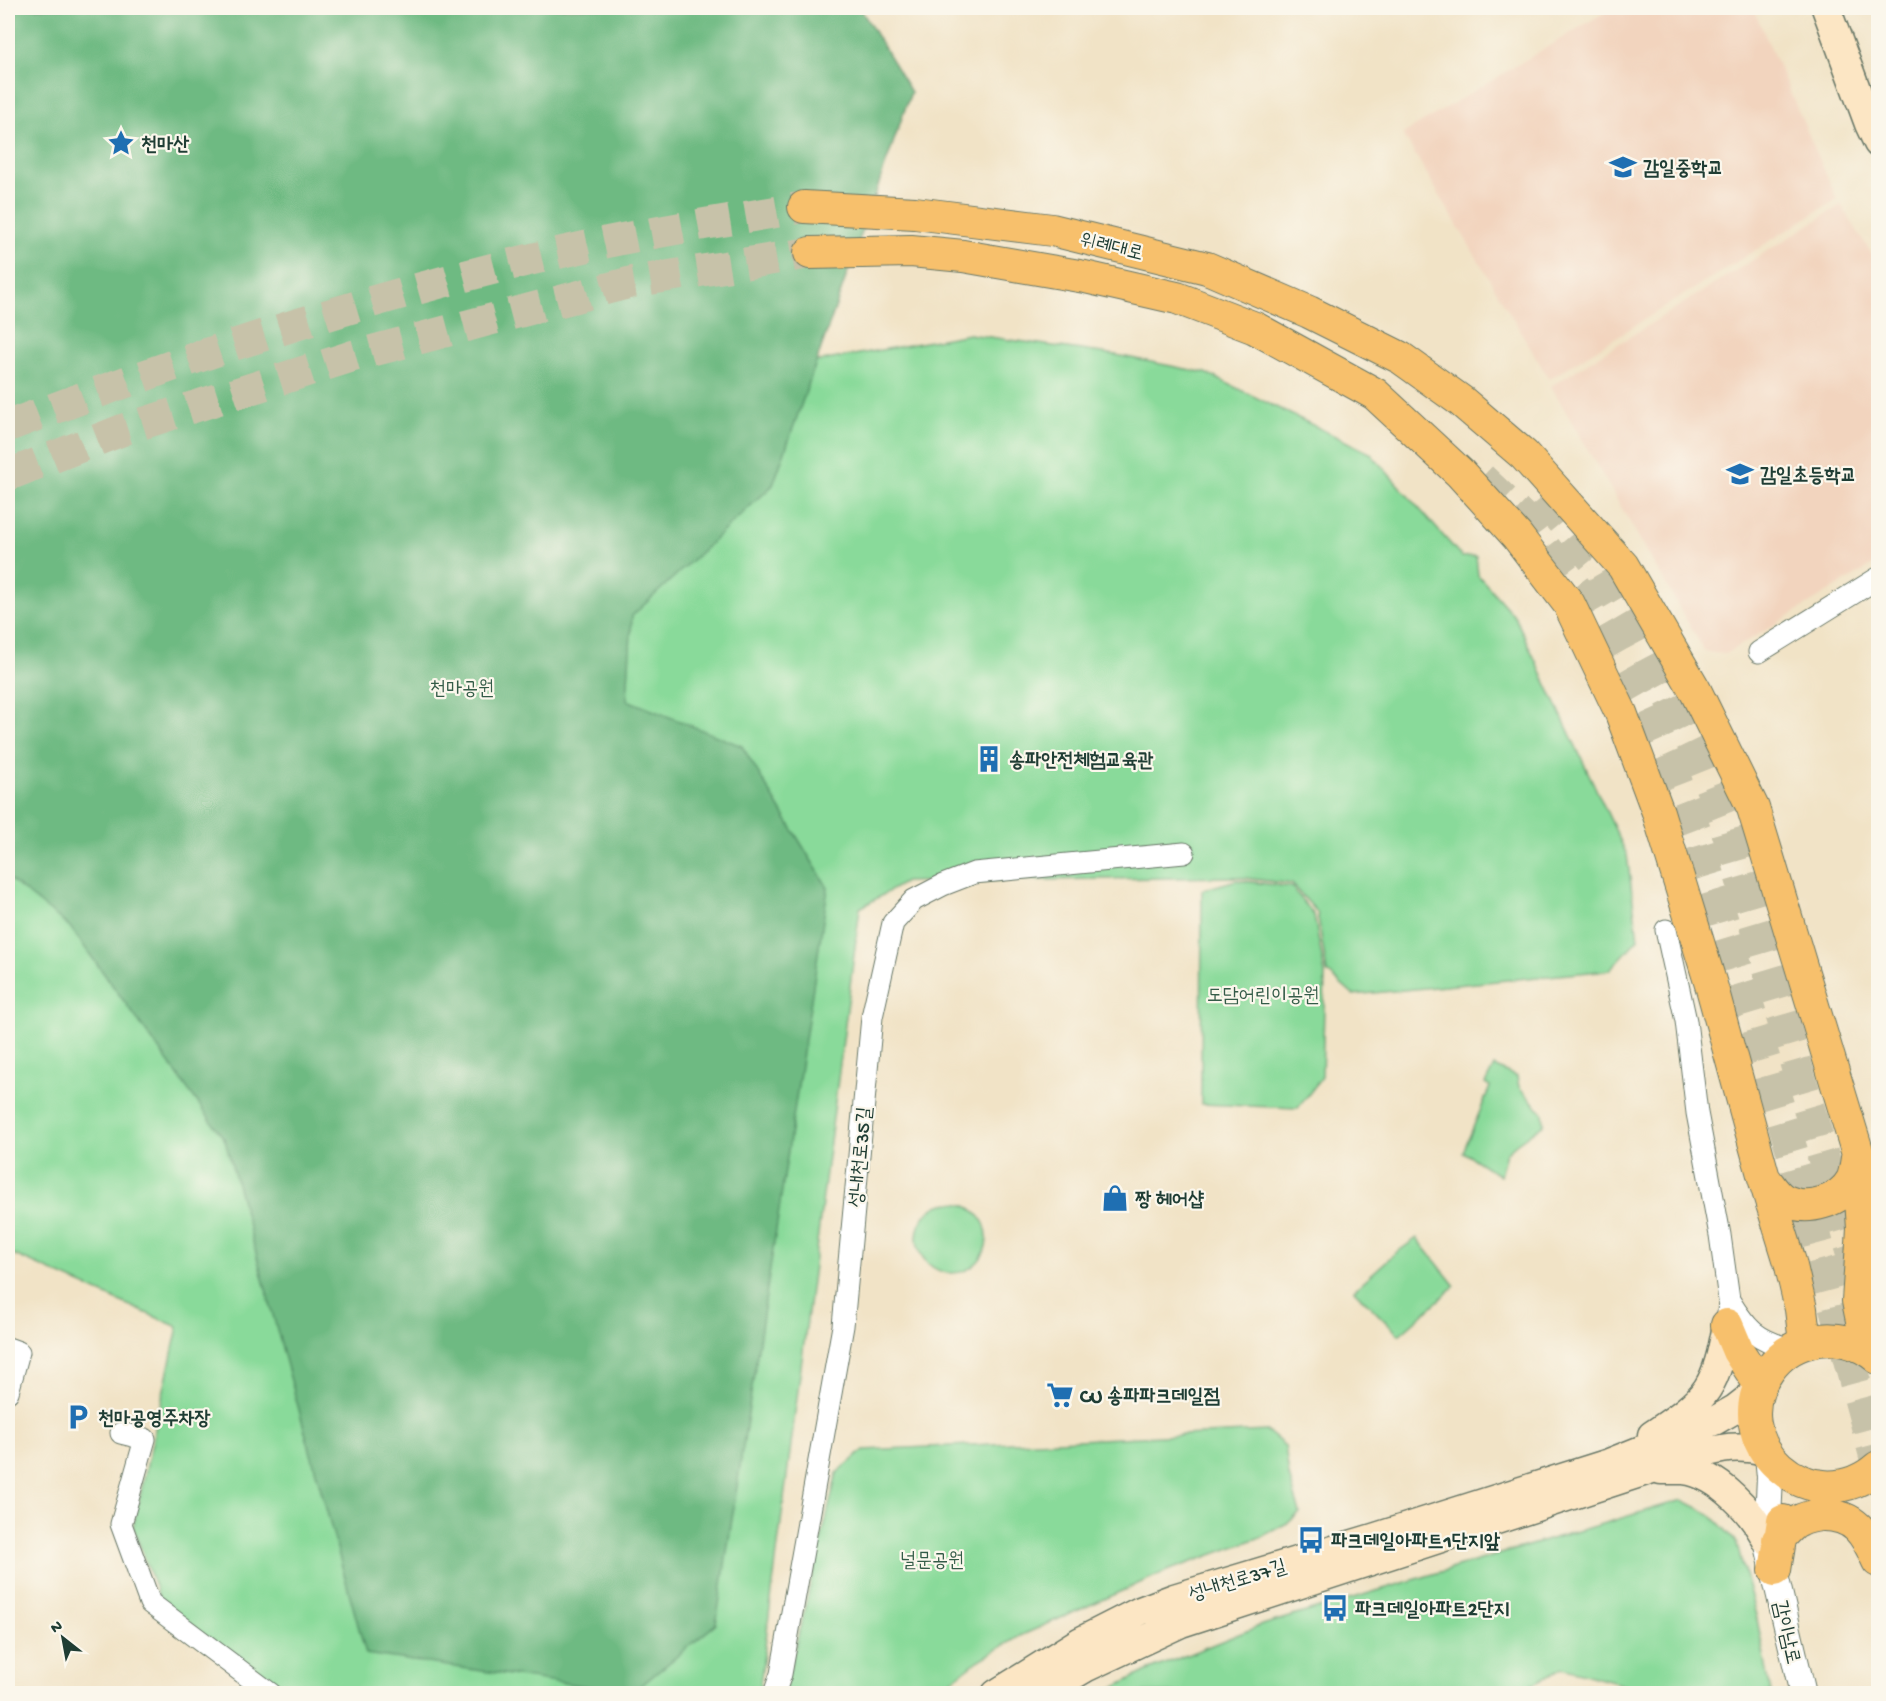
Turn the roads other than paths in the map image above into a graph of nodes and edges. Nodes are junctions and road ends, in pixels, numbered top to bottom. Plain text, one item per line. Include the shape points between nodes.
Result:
1 (1826, 8) edge
2 (1878, 143) edge
3 (804, 207) tunnel mouth
4 (810, 253) tunnel mouth
5 (1878, 578) edge
6 (1759, 652) dead end
7 (1184, 853) dead end
8 (1666, 930) dead end
9 (1858, 1154) junction
10 (1764, 1178) junction
11 (1863, 1229) junction
12 (1878, 1276) edge
13 (1728, 1313) junction
14 (1798, 1346) junction
15 (13, 1350) edge
16 (1875, 1355) edge
17 (1759, 1388) junction
18 (8, 1392) edge
19 (121, 1433) dead end
20 (1767, 1454) junction
21 (1609, 1463) junction
22 (1878, 1467) edge
23 (1652, 1470) junction
24 (1828, 1486) junction
25 (1774, 1550) junction
26 (1357, 1555) junction
27 (1878, 1560) edge
28 (270, 1694) edge
29 (774, 1694) edge
30 (996, 1694) edge
31 (1041, 1694) edge
32 (1803, 1694) edge

1 - 2 main road
3 - 9 main road, 위례대로 via 915,213 1052,230 1207,268 1309,312 1401,358 1461,401 1524,455 1623,566 1695,690 1752,808
4 - 10 main road, 위례대로 via 911,251 963,256 1177,298 1255,328 1376,394 1460,473 1517,536 1569,604 1621,713 1658,812
5 - 6 street
7 - 29 street, 성내천로35길 via 974,873 914,900 893,923 872,1017 843,1326 781,1674
8 - 13 street via 1686,1021 1697,1113 1720,1235
9 - 10 main road via 1852,1180 1824,1203 1803,1205 1786,1201
9 - 11 main road, 위례대로
10 - 14 main road, 위례대로 via 1801,1309
11 - 12 main road
11 - 16 main road via 1858,1301 1866,1340
13 - 14 street via 1738,1316 1757,1336 1770,1343
13 - 17 main road via 1738,1351
13 - 21 main road via 1717,1367 1707,1389 1681,1414
14 - 16 main road via 1834,1339
14 - 17 main road via 1773,1365
15 - 18 street
17 - 20 main road via 1755,1422
17 - 21 main road, 성내천로37길 via 1714,1421
19 - 28 street via 146,1439 122,1524 150,1603
20 - 23 main road, 성내천로37길 via 1750,1447 1726,1447
20 - 24 main road via 1796,1479
20 - 25 street, 감이남로
21 - 26 main road, 성내천로37길
22 - 24 main road via 1858,1480
23 - 25 main road via 1686,1470 1725,1490 1756,1520
23 - 26 main road, 성내천로37길
24 - 25 main road via 1805,1493 1788,1508
24 - 27 main road via 1846,1493 1855,1504
25 - 27 main road via 1797,1521 1835,1515 1848,1519 1865,1536
25 - 32 street, 감이남로 via 1780,1601
26 - 30 main road, 성내천로37길 via 1209,1586 1140,1611 1081,1641
26 - 31 main road, 성내천로37길 via 1181,1623 1087,1667

